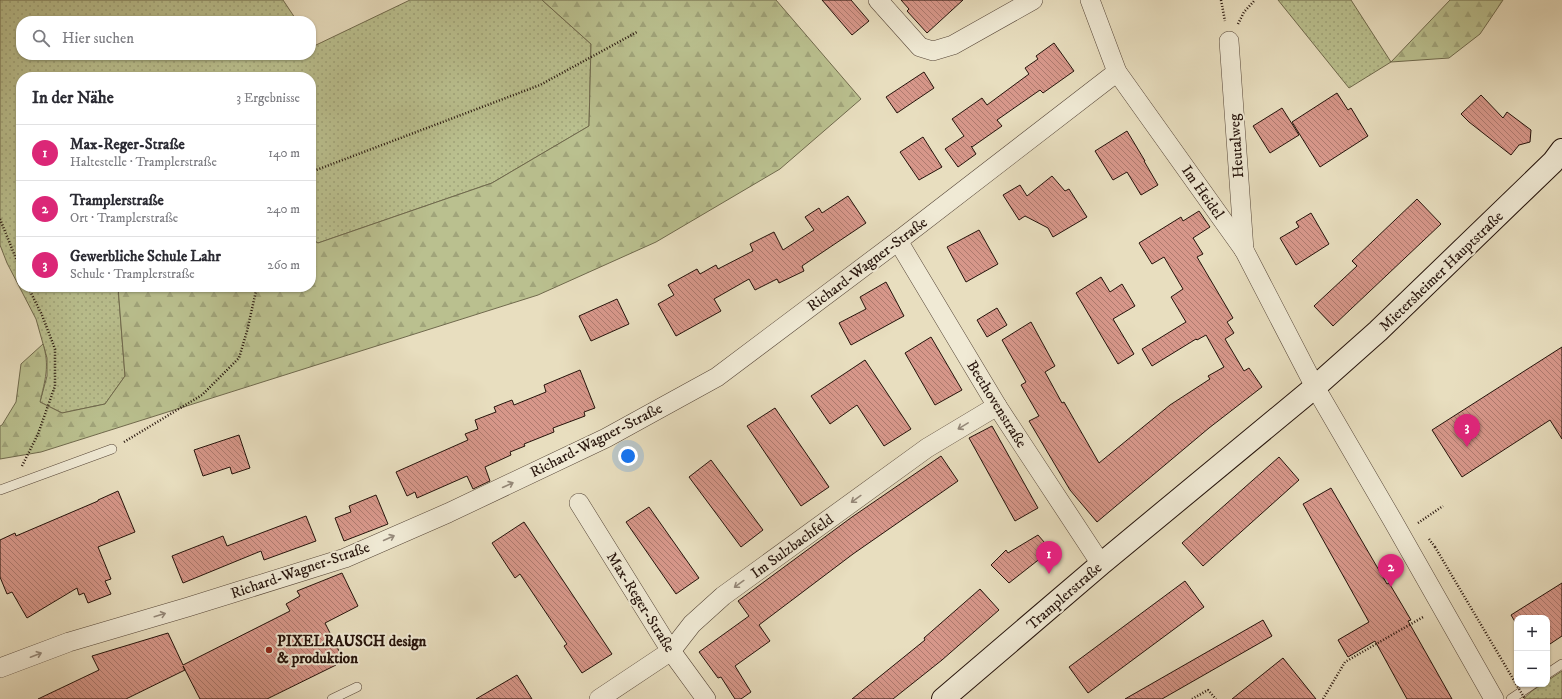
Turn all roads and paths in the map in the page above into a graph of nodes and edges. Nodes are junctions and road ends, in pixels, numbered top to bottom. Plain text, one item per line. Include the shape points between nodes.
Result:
1 (878, 0) edge
2 (1033, 0) edge
3 (1090, 0) edge
4 (1255, 0) edge
5 (637, 32) dead end
6 (1229, 41) joint
7 (1117, 72) junction
8 (1562, 150) edge
9 (316, 170) edge
10 (0, 219) edge
11 (898, 241) junction
12 (1244, 250) junction
13 (16, 259) edge
14 (30, 292) edge
15 (256, 292) edge
16 (1315, 387) junction
17 (997, 406) junction
18 (112, 449) joint
19 (12, 485) junction
20 (0, 490) edge
21 (579, 503) dead end
22 (1443, 506) dead end
23 (1417, 523) dead end
24 (1435, 547) dead end
25 (1101, 564) junction
26 (1441, 606) junction
27 (671, 651) junction
28 (1562, 664) edge
29 (0, 668) edge
30 (1550, 672) edge
31 (357, 687) dead end
32 (1529, 687) edge
33 (332, 699) edge
34 (599, 699) edge
35 (706, 699) edge
36 (943, 699) edge
37 (1192, 699) edge
38 (1216, 699) edge
39 (1323, 699) edge
40 (1494, 699) edge
41 (1511, 699) edge
42 (1525, 699) edge

1 - 2 street via 920,47 933,51 953,45
3 - 7 street, Im Heidel
4 - 6 path via 1244,12
5 - 9 path via 540,85
6 - 12 street, Heutalweg
7 - 11 street, Richard-Wagner-Straße
7 - 12 street, Im Heidel
8 - 16 street, Mietersheimer Hauptstraße via 1553,162 1448,265
10 - 13 path
11 - 17 street, Beethovenstraße
29 -> 11 street, Richard-Wagner-Straße via 69,642 345,558 548,466 606,438 716,377
12 - 16 street, Im Heidel
14 - 19 path via 55,349 55,386 38,434
15 - 18 path via 239,358 202,395
16 - 25 street, Tramplerstraße
16 - 26 street
17 - 25 street, Beethovenstraße
17 -> 27 street, Im Sulzbachfeld via 927,448 723,596 692,624
18 - 19 lane
19 - 20 lane
21 - 27 street, Max-Reger-Straße
22 - 23 path
24 - 42 path, bridge
25 - 36 street, Tramplerstraße
26 - 39 path via 1345,662
26 - 40 street
27 - 34 street, Im Sulzbachfeld
27 - 35 street, Max-Reger-Straße
28 - 30 lane
31 - 33 lane
32 - 41 lane
37 - 38 path via 1208,690

